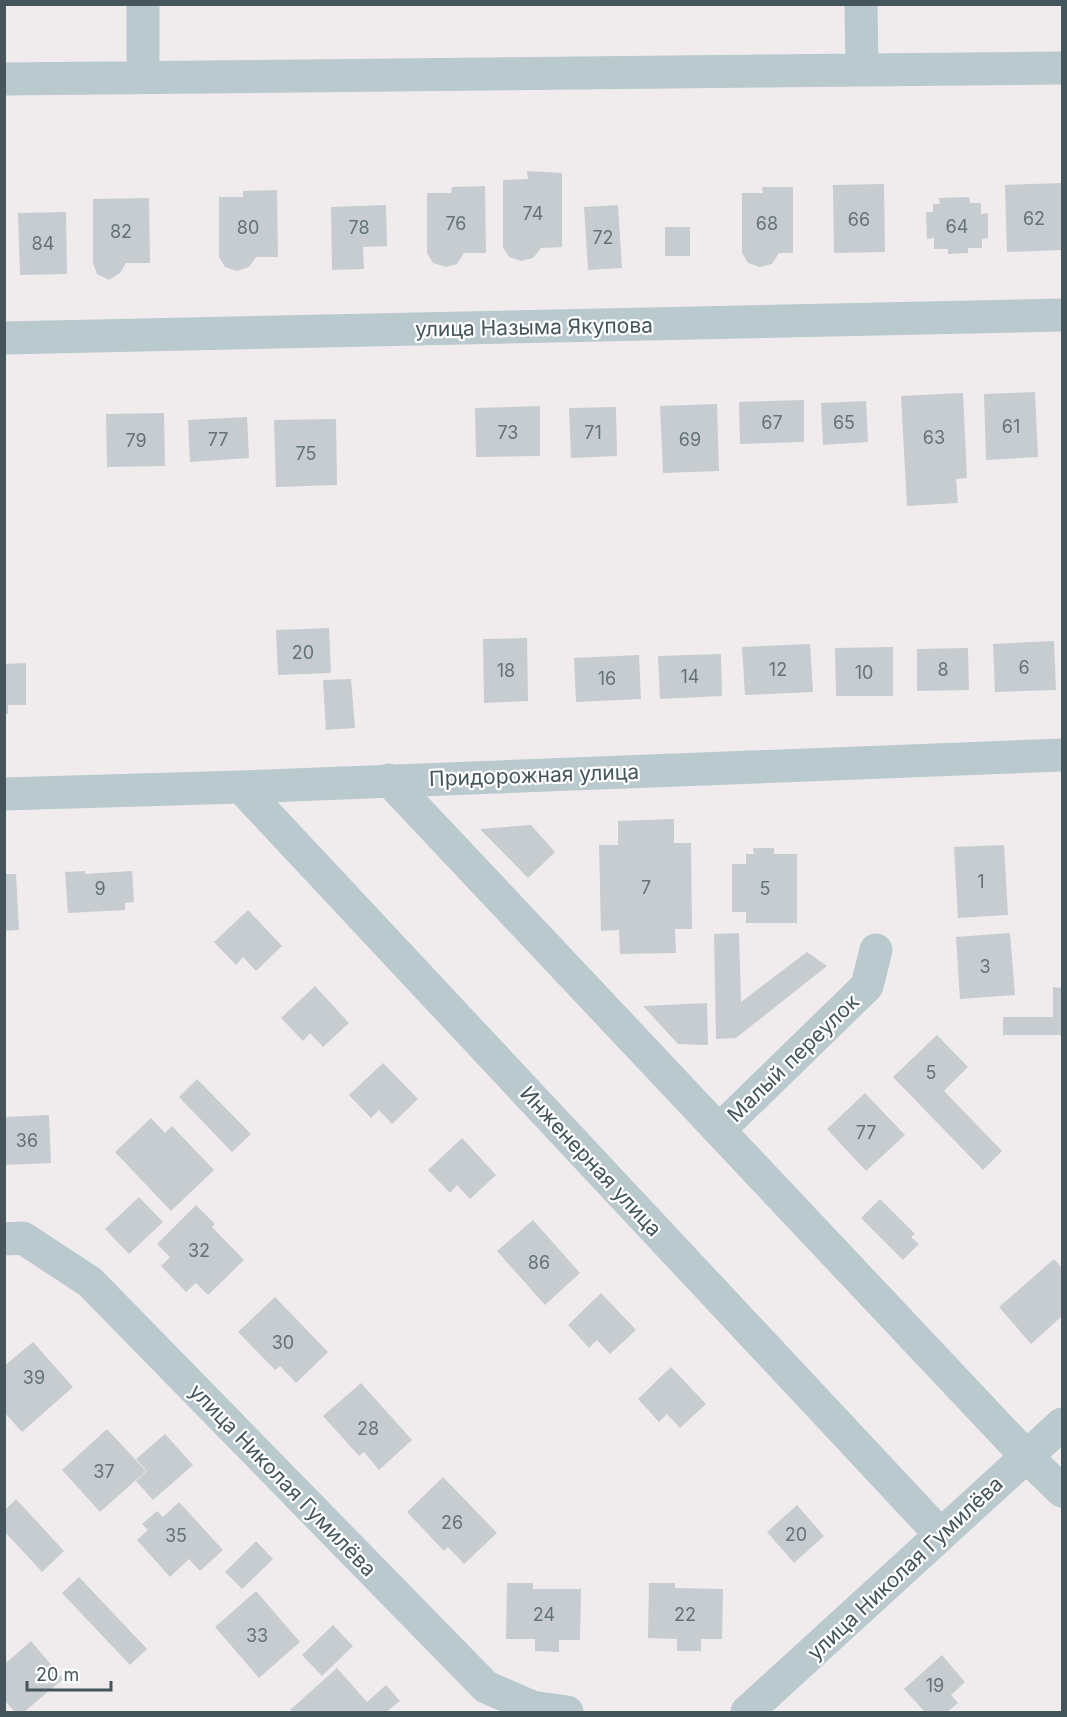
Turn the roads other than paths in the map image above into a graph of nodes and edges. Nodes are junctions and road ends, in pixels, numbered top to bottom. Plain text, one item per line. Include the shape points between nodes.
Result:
1 (143, 4) edge
2 (861, 4) edge
3 (1062, 68) edge
4 (862, 70) junction
5 (143, 78) junction
6 (4, 79) edge
7 (1062, 315) edge
8 (4, 338) edge
9 (1062, 755) edge
10 (389, 780) junction
11 (241, 787) junction
12 (4, 794) edge
13 (876, 950) dead end
14 (719, 1130) junction
15 (4, 1239) edge
16 (1062, 1424) edge
17 (1026, 1456) junction
18 (1062, 1491) edge
19 (941, 1535) junction
20 (567, 1713) edge
21 (747, 1713) edge

1 - 5 street
2 - 4 street
3 - 4 street
4 - 5 street
5 - 6 street
7 - 8 street, улица Назыма Якупова
9 - 10 street, Придорожная улица
10 - 11 street, Придорожная улица
10 - 14 street
11 - 12 street, Придорожная улица
11 - 19 street, Инженерная улица
13 - 14 street, Малый переулок via 867,986
14 - 17 street
15 - 20 street, улица Николая Гумилёва via 23,1238 90,1282 486,1687 532,1707
16 - 17 street, улица Николая Гумилёва
17 - 18 street
17 - 19 street, улица Николая Гумилёва
19 - 21 street, улица Николая Гумилёва

